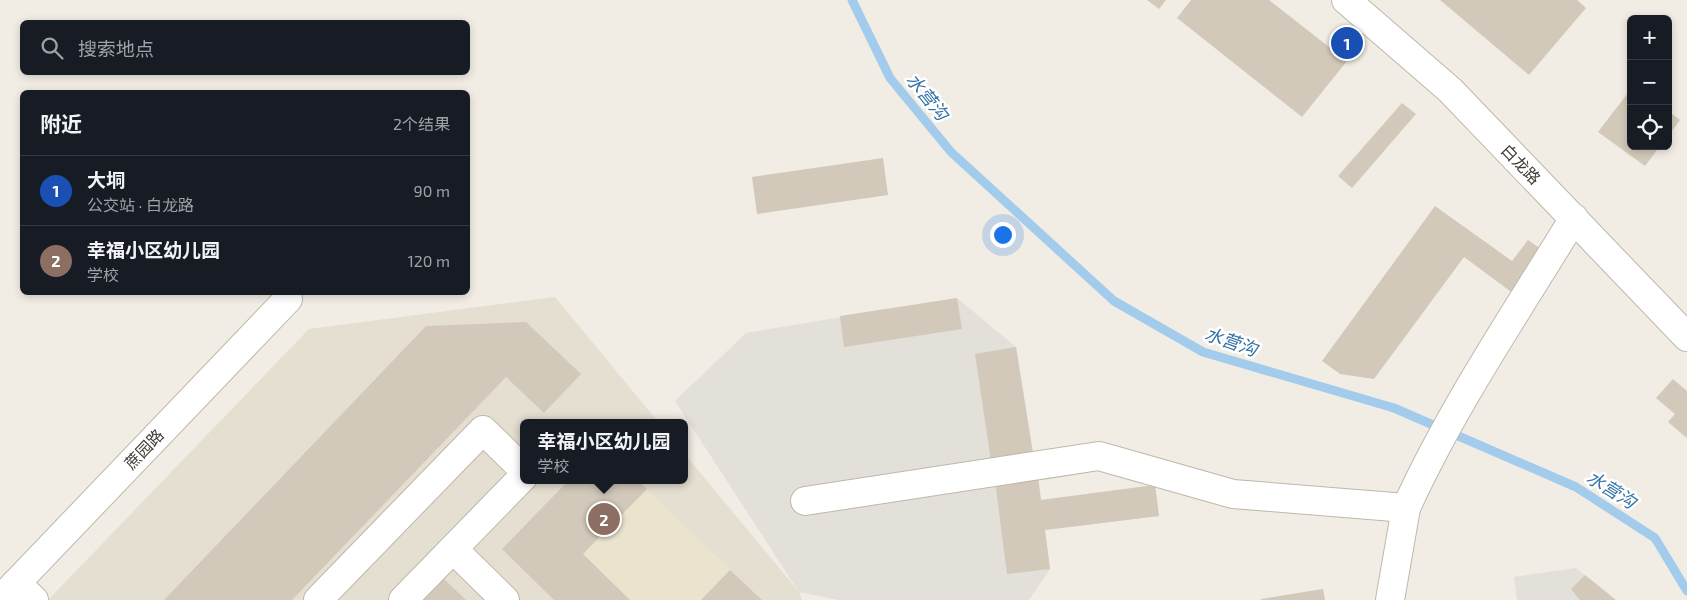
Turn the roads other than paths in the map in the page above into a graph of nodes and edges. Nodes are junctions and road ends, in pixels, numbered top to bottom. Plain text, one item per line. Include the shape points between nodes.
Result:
1 (1346, 0) edge
2 (1574, 218) junction
3 (288, 299) dead end
4 (1687, 337) edge
5 (520, 466) edge
6 (520, 480) edge
7 (805, 501) dead end
8 (1406, 508) junction
9 (453, 549) junction
10 (17, 594) edge
11 (318, 600) edge
12 (403, 600) edge
13 (504, 600) edge
14 (1390, 600) edge

1 - 2 street, 白龙路 via 1450,90
2 - 4 street, 白龙路
2 - 8 street via 1469,389
3 - 10 street, 蔗园路
5 - 11 street via 483,430
6 - 9 street
7 - 8 street via 1098,456 1233,494
8 - 14 street
9 - 12 street
9 - 13 street

